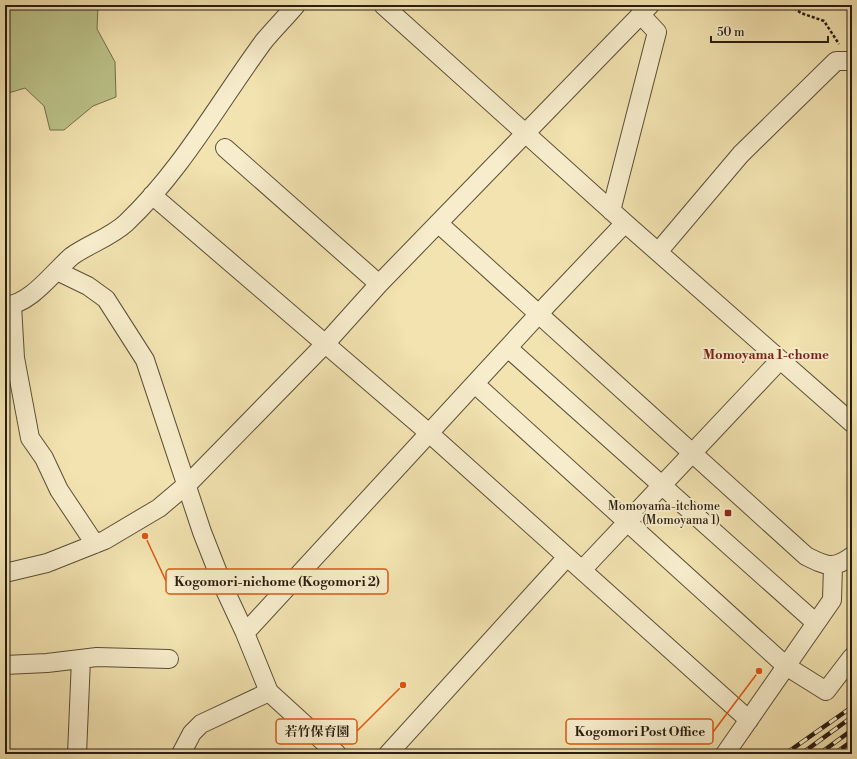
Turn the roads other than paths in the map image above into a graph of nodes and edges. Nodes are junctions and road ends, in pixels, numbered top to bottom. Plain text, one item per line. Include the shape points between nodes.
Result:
1 (296, 5) edge
2 (383, 5) edge
3 (645, 10) edge
4 (848, 55) edge
5 (525, 133) junction
6 (226, 148) dead end
7 (152, 195) junction
8 (611, 210) junction
9 (438, 223) junction
10 (625, 223) junction
11 (658, 252) junction
12 (57, 271) junction
13 (379, 284) junction
14 (8, 306) edge
15 (538, 314) junction
16 (326, 343) junction
17 (508, 348) junction
18 (780, 360) junction
19 (475, 384) junction
20 (852, 423) edge
21 (429, 433) junction
22 (693, 454) junction
23 (662, 485) junction
24 (186, 486) junction
25 (626, 521) junction
26 (95, 544) junction
27 (852, 556) edge
28 (567, 557) junction
29 (833, 566) junction
30 (582, 570) junction
31 (5, 572) edge
32 (816, 623) junction
33 (245, 633) junction
34 (852, 657) edge
35 (81, 659) junction
36 (169, 659) dead end
37 (5, 665) edge
38 (786, 666) junction
39 (269, 692) junction
40 (749, 720) junction
41 (78, 754) edge
42 (181, 754) edge
43 (336, 754) edge
44 (388, 754) edge
45 (725, 754) edge

1 - 7 street via 265,40 203,132
2 - 5 street
3 - 5 street
3 - 8 street via 657,32
4 - 11 street via 836,61 741,154
5 - 8 street
5 - 9 street
6 - 13 street
7 - 12 street via 125,224 73,256
7 - 16 street
8 - 10 street
9 - 13 street
9 - 15 street
10 - 11 street
10 - 15 street
11 - 18 street
12 - 14 street via 26,299
12 - 24 street via 88,286 106,299 146,360
13 - 16 street
14 - 26 street via 30,438 44,458 59,490
15 - 17 street
15 - 22 street
16 - 21 street
16 - 24 street
17 - 19 street
17 - 23 street
18 - 20 street
18 - 22 street
19 - 21 street
19 - 25 street
21 - 28 street
21 - 33 street
22 - 23 street
22 - 29 street via 806,556
23 - 25 street
23 - 32 street
24 - 26 street via 141,519
24 - 33 street via 224,588
25 - 30 street
25 - 38 street
26 - 31 street via 47,563
27 - 29 street
28 - 30 street
28 - 44 street
29 - 32 street via 832,600
30 - 40 street
32 - 38 street
33 - 39 street
34 - 38 street via 826,691
35 - 36 street
35 - 37 street
35 - 41 street
38 - 40 street
39 - 42 street via 201,724 192,733
39 - 43 street
40 - 45 street

